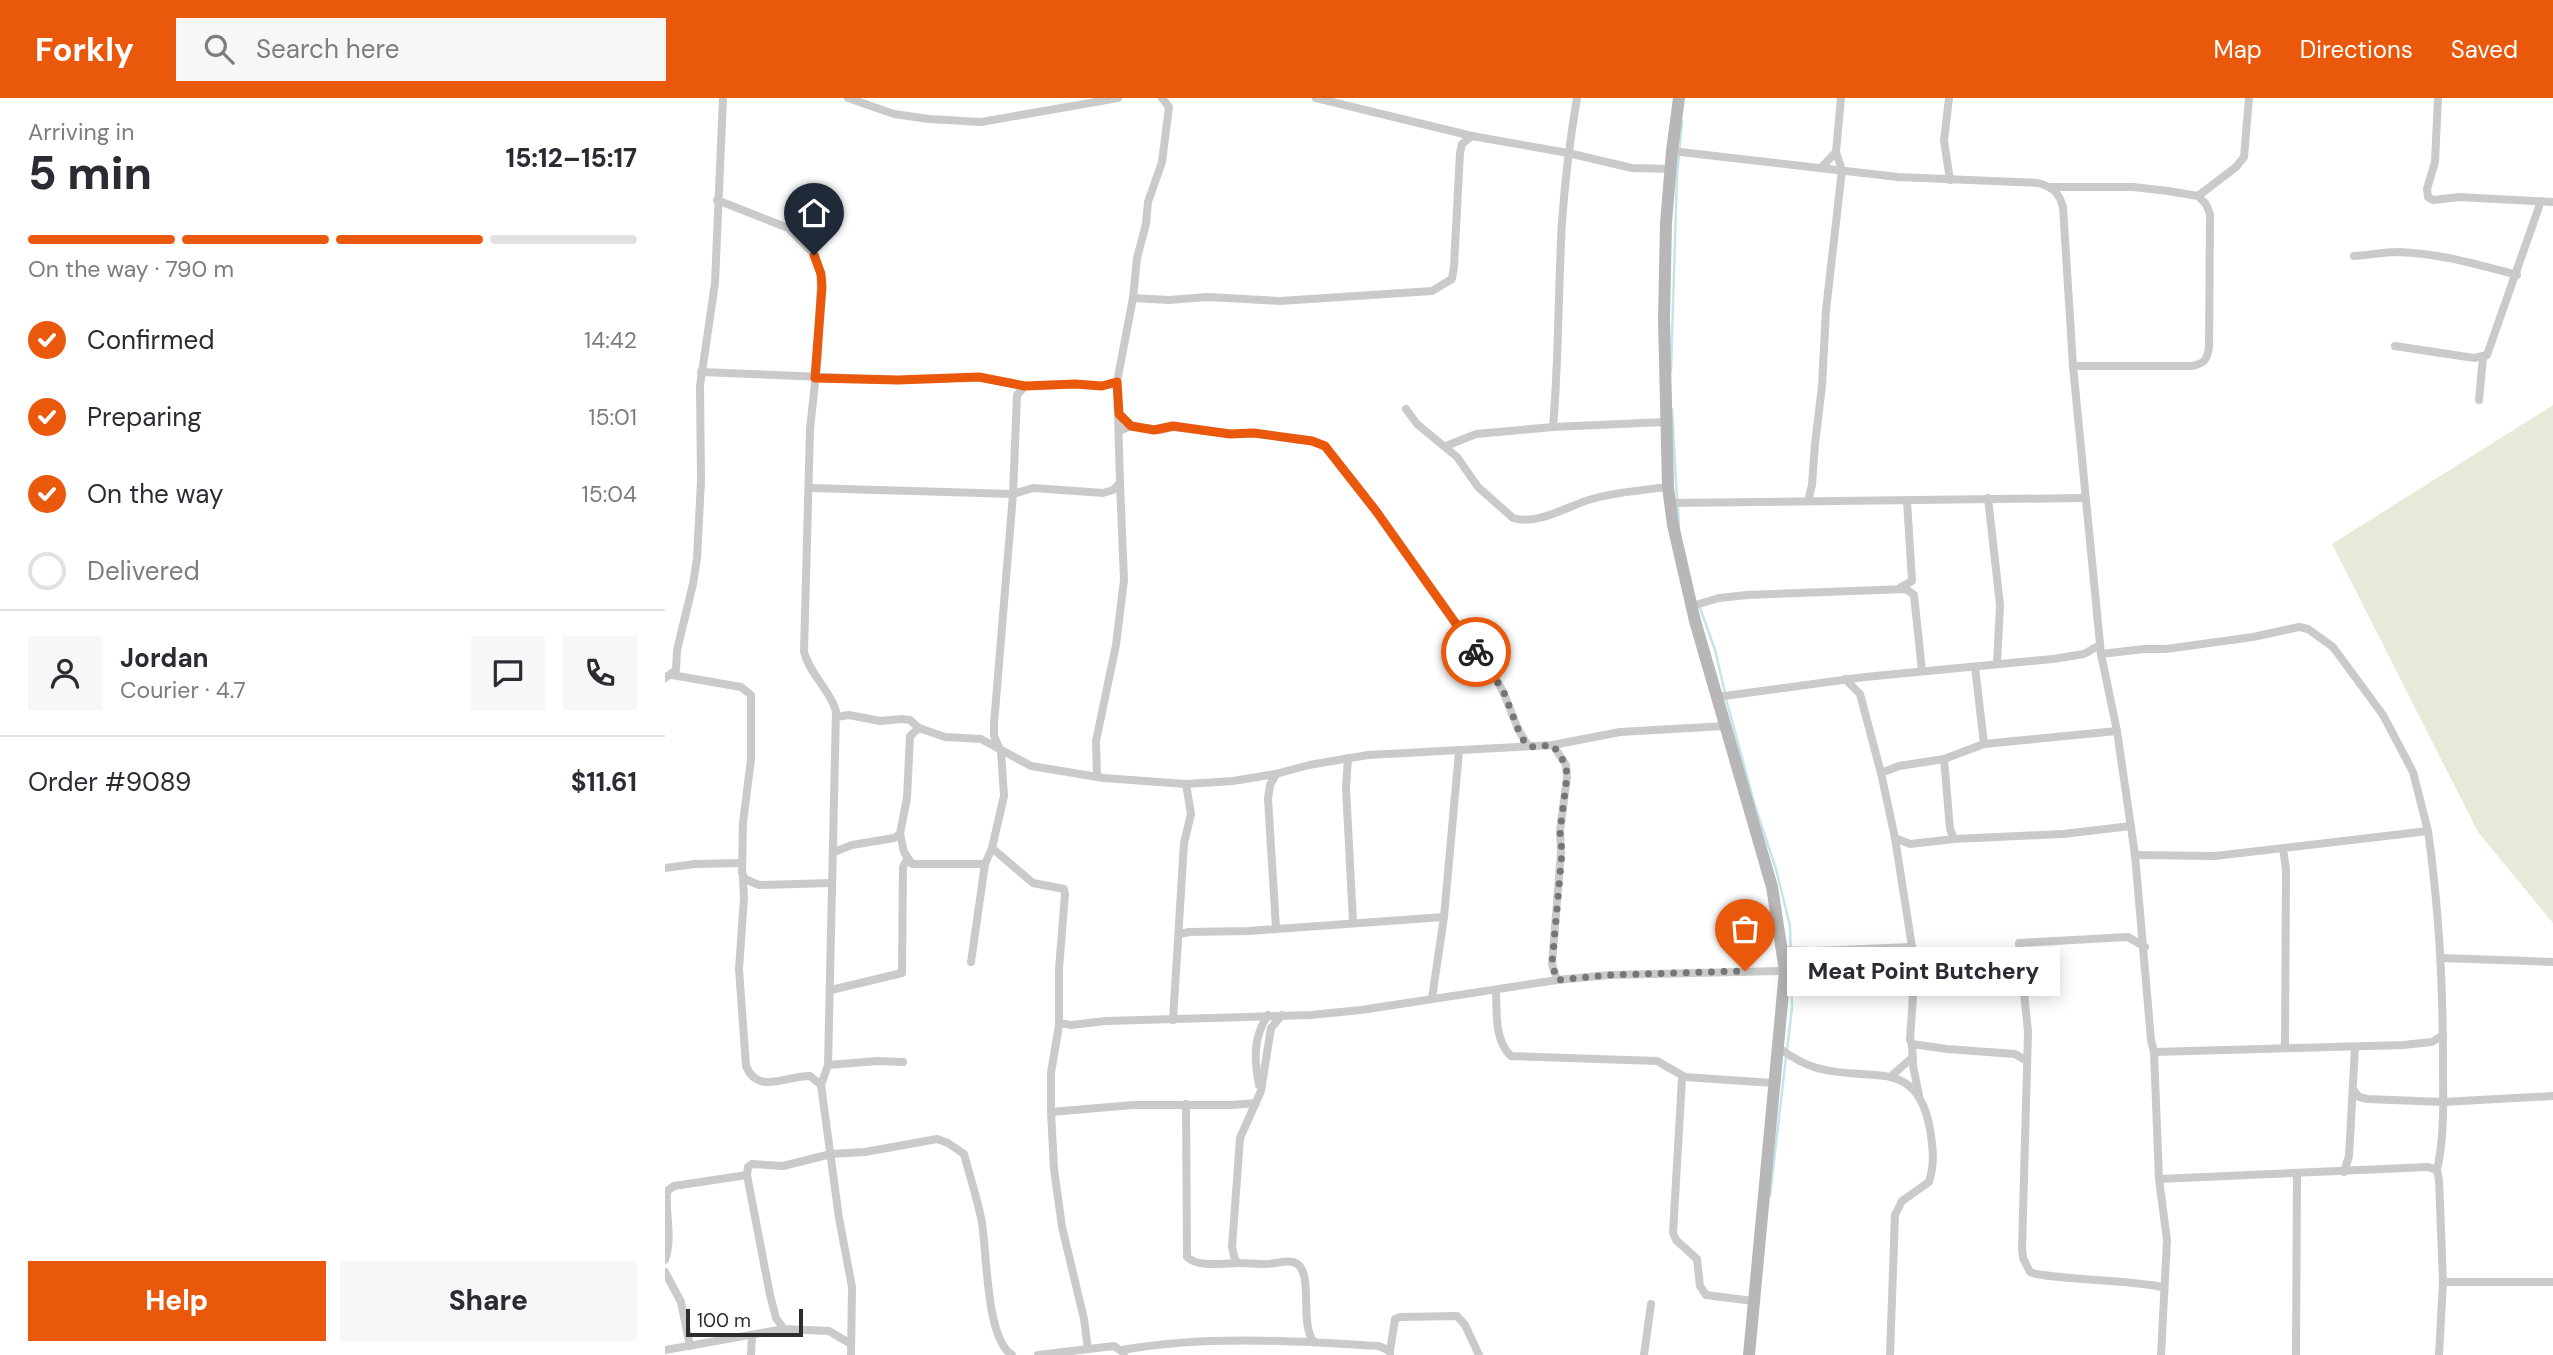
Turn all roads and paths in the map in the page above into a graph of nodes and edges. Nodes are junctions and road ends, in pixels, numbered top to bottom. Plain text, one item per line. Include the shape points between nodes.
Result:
1 (723, 98) edge
2 (848, 98) edge
3 (1118, 98) edge
4 (1163, 98) edge
5 (1316, 98) edge
6 (1577, 98) edge
7 (1679, 98) edge
8 (1840, 98) edge
9 (1949, 98) edge
10 (2249, 98) edge
11 (2438, 98) edge
12 (1074, 102) edge
13 (1170, 103) edge
14 (1472, 136) junction
15 (1672, 151) junction
16 (1836, 152) junction
17 (1568, 153) junction
18 (1821, 168) junction
19 (1671, 169) junction
20 (1842, 170) junction
21 (1949, 180) junction
22 (2051, 187) junction
23 (2198, 196) junction
24 (717, 200) junction
25 (2541, 201) junction
26 (2553, 202) edge
27 (2354, 256) dead end
28 (2517, 275) junction
29 (1133, 298) junction
30 (2395, 346) dead end
31 (2483, 358) junction
32 (2073, 366) junction
33 (701, 372) junction
34 (815, 378) junction
35 (1117, 382) junction
36 (1025, 386) junction
37 (2479, 400) dead end
38 (1406, 409) dead end
39 (1119, 414) junction
40 (1665, 422) junction
41 (1131, 426) junction
42 (1553, 427) junction
43 (1119, 431) junction
44 (1446, 446) junction
45 (1120, 483) junction
46 (1668, 487) junction
47 (810, 488) junction
48 (1013, 494) junction
49 (1988, 498) junction
50 (2085, 498) junction
51 (1808, 501) junction
52 (1907, 501) junction
53 (1670, 503) junction
54 (1912, 581) junction
55 (1898, 588) junction
56 (1914, 593) junction
57 (1692, 606) junction
58 (2100, 649) junction
59 (1997, 664) junction
60 (1975, 667) junction
61 (1922, 671) junction
62 (668, 677) edge
63 (1865, 677) junction
64 (1845, 679) junction
65 (1860, 694) junction
66 (1717, 697) junction
67 (836, 717) junction
68 (994, 724) junction
69 (1725, 726) junction
70 (919, 729) junction
71 (2117, 731) junction
72 (981, 739) junction
73 (1984, 744) junction
74 (1553, 745) junction
75 (1529, 747) junction
76 (1459, 751) junction
77 (1001, 752) junction
78 (1348, 758) junction
79 (1944, 759) junction
80 (1881, 773) junction
81 (1276, 774) junction
82 (1097, 777) junction
83 (1187, 784) junction
84 (2131, 826) junction
85 (2428, 831) junction
86 (900, 834) junction
87 (1895, 838) junction
88 (1954, 839) junction
89 (992, 848) junction
90 (2283, 849) junction
91 (834, 852) junction
92 (2135, 855) junction
93 (907, 859) junction
94 (742, 863) junction
95 (985, 864) junction
96 (665, 868) edge
97 (742, 873) junction
98 (832, 883) junction
99 (755, 885) junction
100 (744, 898) junction
101 (1444, 917) junction
102 (1353, 922) junction
103 (1276, 928) junction
104 (1180, 934) junction
105 (1912, 947) junction
106 (2145, 947) junction
107 (1783, 950) junction
108 (2442, 958) junction
109 (971, 962) dead end
110 (2553, 962) edge
111 (1785, 971) junction
112 (1557, 980) junction
113 (831, 990) junction
114 (1496, 990) junction
115 (1433, 998) junction
116 (1282, 1015) junction
117 (1268, 1016) junction
118 (1173, 1020) junction
119 (1059, 1023) junction
120 (2443, 1035) junction
121 (2432, 1042) junction
122 (1912, 1044) junction
123 (1778, 1047) junction
124 (2355, 1047) junction
125 (2285, 1048) junction
126 (2443, 1049) junction
127 (2154, 1052) junction
128 (1913, 1057) junction
129 (2027, 1061) junction
130 (903, 1062) dead end
131 (828, 1065) junction
132 (1890, 1077) junction
133 (1682, 1078) dead end
134 (1773, 1083) junction
135 (821, 1085) junction
136 (1261, 1091) junction
137 (2354, 1091) junction
138 (1919, 1095) junction
139 (2553, 1096) edge
140 (1256, 1102) junction
141 (2443, 1102) junction
142 (1186, 1104) junction
143 (1051, 1112) junction
144 (831, 1154) junction
145 (2437, 1170) junction
146 (748, 1171) junction
147 (2344, 1172) junction
148 (2297, 1174) junction
149 (2159, 1180) junction
150 (665, 1260) edge
151 (1239, 1263) junction
152 (665, 1272) edge
153 (2443, 1282) junction
154 (2553, 1282) edge
155 (2163, 1287) junction
156 (1753, 1301) junction
157 (1651, 1304) dead end
158 (784, 1329) junction
159 (852, 1331) junction
160 (838, 1334) junction
161 (752, 1335) junction
162 (1314, 1342) junction
163 (851, 1344) junction
164 (689, 1346) junction
165 (1088, 1349) junction
166 (665, 1350) edge
167 (1124, 1353) edge
168 (1390, 1353) edge
169 (751, 1355) edge
170 (851, 1355) edge
171 (1012, 1355) edge
172 (1038, 1355) edge
173 (1479, 1355) edge
174 (1644, 1355) edge
175 (1749, 1355) edge
176 (1891, 1355) edge
177 (2161, 1355) edge
178 (2296, 1355) edge
179 (2439, 1355) edge

1 - 24 street
2 - 12 street via 894,114 959,122 1012,118
3 - 12 street
4 - 13 street
5 - 14 street
6 - 17 street
7 - 15 main road
8 - 16 street
9 - 21 street via 1944,141
10 - 23 street via 2244,157
11 - 25 street via 2428,197
13 - 29 street via 1162,162 1137,258
14 - 17 street
14 - 29 street via 1462,144 1460,153 1454,266 1452,279 1442,286 1280,301
15 - 18 street
15 - 19 main road
16 - 18 street
16 - 20 street
17 - 19 street via 1632,168
17 - 42 street
18 - 20 street
19 - 40 main road
20 - 21 street
20 - 51 street
21 - 22 street
22 - 23 street via 2133,187
22 - 32 street via 2063,207
23 - 32 street via 2206,204 2211,225 2207,359 2192,366
24 - 33 street via 715,283
24 - 34 street via 788,228 814,255 822,287
25 - 26 street
25 - 28 street
27 - 28 street via 2418,254
28 - 31 street via 2491,349
29 - 35 street
30 - 31 street
31 - 37 street
32 - 50 street
33 - 34 street
33 - 62 street via 697,558 677,667
34 - 36 street via 979,377
34 - 47 street
35 - 36 street
35 - 39 street
36 - 48 street via 1017,395
38 - 44 street via 1417,424
39 - 41 street
39 - 43 street
40 - 42 street
40 - 46 main road
41 - 43 street
41 - 75 street via 1254,433 1325,446 1496,679
42 - 44 street via 1476,434
43 - 45 street
44 - 46 street via 1513,519 1533,519 1593,498
45 - 48 street via 1104,493 1033,488
45 - 82 street via 1124,580 1096,741
46 - 53 main road
47 - 48 street
47 - 67 street via 804,652 832,699
48 - 68 street
49 - 50 street
49 - 52 street
49 - 59 street via 2000,606
50 - 58 street
51 - 52 street
51 - 53 street
52 - 54 street
53 - 57 main road
54 - 55 street
54 - 56 street
55 - 56 street
55 - 57 street via 1747,595
56 - 61 street
57 - 66 main road
58 - 59 street
58 - 71 street
58 - 85 street via 2166,649 2308,629 2333,647 2383,715 2413,772
59 - 60 street
60 - 61 street
60 - 73 street
61 - 63 street
62 - 94 street via 741,687 751,695
63 - 64 street
63 - 65 street
64 - 65 street
64 - 66 street
65 - 80 street
66 - 69 main road
67 - 70 street via 910,720
67 - 91 street
68 - 72 street
68 - 77 street
69 - 74 street via 1620,732
69 - 107 main road via 1772,887
70 - 72 street via 946,737
70 - 86 street via 910,736
71 - 73 street
71 - 84 street
72 - 77 street
73 - 79 street
74 - 75 street
74 - 112 street via 1566,765 1567,777 1552,964
75 - 76 street
76 - 78 street
76 - 101 street
77 - 82 street via 1031,766
77 - 89 street via 1003,804
78 - 81 street
78 - 102 street
79 - 80 street via 1899,765
79 - 88 street
80 - 87 street
81 - 83 street
81 - 103 street via 1268,799
82 - 83 street
83 - 104 street via 1191,814 1184,843
84 - 88 street
84 - 92 street
85 - 90 street
85 - 108 street
86 - 91 street
86 - 93 street
87 - 88 street via 1910,844
87 - 105 street
89 - 95 street
89 - 119 street via 1033,883 1064,890
90 - 92 street via 2215,856
90 - 125 street
91 - 98 street
92 - 106 street
93 - 95 street via 919,865
93 - 113 street via 902,973
94 - 96 street
94 - 97 street
95 - 109 street
97 - 99 street
97 - 100 street
98 - 99 street
98 - 113 street
99 - 100 street
100 - 135 street via 739,968 746,1066 751,1077 762,1083 810,1076
101 - 102 street
101 - 115 street
102 - 103 street
103 - 104 street
104 - 118 street
105 - 107 street
105 - 122 street
106 - 127 street
106 - 129 street via 2128,937 2019,943
107 - 111 main road
108 - 110 street
108 - 120 street
111 - 112 street
111 - 123 main road
112 - 114 street
113 - 131 street
114 - 115 street
114 - 134 street via 1499,1037 1511,1056 1657,1061 1685,1077
115 - 116 street via 1361,1010
116 - 117 street
116 - 136 street via 1271,1028
117 - 118 street
117 - 136 street via 1256,1041
118 - 119 street
119 - 143 street
120 - 121 street
120 - 126 street
121 - 124 street
121 - 126 street
122 - 128 street
122 - 129 street via 2015,1054
123 - 132 street via 1821,1069
123 - 134 main road
124 - 125 street
124 - 137 street
125 - 127 street
126 - 141 street
127 - 149 street
128 - 132 street
128 - 138 street
129 - 155 street via 2022,1249 2030,1272
130 - 131 street
131 - 135 street
132 - 138 street
133 - 156 street via 1673,1233 1697,1259 1700,1286 1706,1295
134 - 156 main road
135 - 144 street
136 - 140 street
137 - 141 street via 2367,1099
137 - 147 street
138 - 176 street via 1927,1113 1933,1168 1929,1182 1902,1201 1895,1215
139 - 141 street
140 - 142 street
140 - 151 street via 1238,1148 1232,1247
141 - 145 street
142 - 143 street
142 - 151 street via 1187,1257 1197,1263
143 - 165 street via 1062,1227
144 - 146 street via 783,1166 752,1164
144 - 159 street via 852,1287
144 - 171 street via 937,1139 964,1154 982,1220 996,1328 1003,1347
145 - 147 street
145 - 153 street
146 - 150 street via 667,1191 669,1247
146 - 158 street via 776,1318
147 - 148 street
148 - 149 street
148 - 178 street
149 - 155 street via 2167,1240
151 - 162 street via 1289,1262 1302,1268 1307,1331
152 - 164 street via 681,1302
153 - 154 street
153 - 179 street
155 - 177 street
156 - 175 main road
157 - 174 street
158 - 160 street
158 - 161 street
159 - 160 street
159 - 163 street
160 - 163 street
161 - 164 street
161 - 169 street
162 - 167 street via 1181,1343
162 - 168 street via 1379,1346
163 - 170 street
164 - 166 street
165 - 167 street via 1114,1346
165 - 172 street
168 - 173 street via 1395,1319 1457,1316

